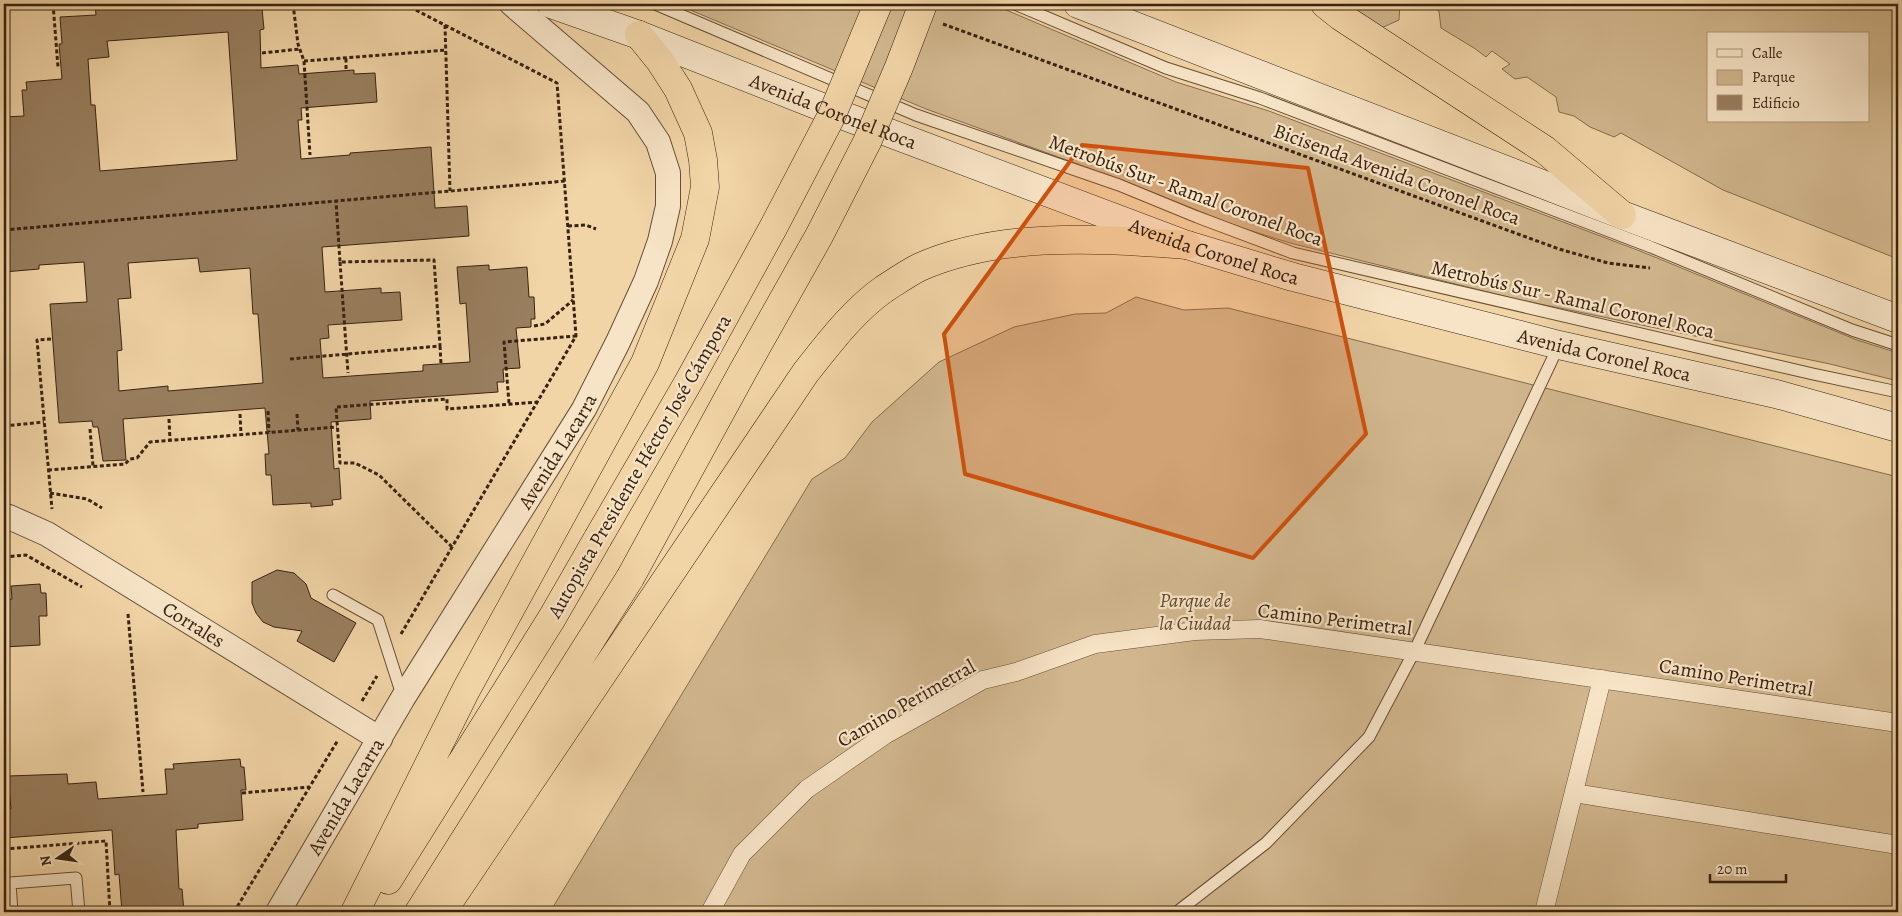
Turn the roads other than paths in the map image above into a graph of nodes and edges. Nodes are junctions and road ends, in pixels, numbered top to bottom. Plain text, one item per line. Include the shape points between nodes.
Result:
1 (512, 4) edge
2 (551, 4) edge
3 (655, 4) edge
4 (878, 4) edge
5 (923, 4) edge
6 (1014, 4) edge
7 (1078, 4) edge
8 (1324, 4) edge
9 (639, 35) junction
10 (1622, 215) junction
11 (1187, 245) junction
12 (1898, 319) edge
13 (1560, 345) junction
14 (1898, 346) edge
15 (1898, 392) edge
16 (1776, 394) junction
17 (1898, 411) edge
18 (1898, 428) edge
19 (4, 518) edge
20 (333, 595) dead end
21 (1415, 650) junction
22 (1602, 679) junction
23 (403, 698) junction
24 (1898, 723) edge
25 (380, 739) junction
26 (1574, 793) junction
27 (1898, 845) edge
28 (12, 912) edge
29 (79, 912) edge
30 (278, 912) edge
31 (355, 912) edge
32 (368, 912) edge
33 (419, 912) edge
34 (442, 912) edge
35 (710, 912) edge
36 (1177, 912) edge
37 (1544, 912) edge

1 - 23 street, Avenida Lacarra via 638,112 658,142 668,173 668,206 646,281 584,409
2 - 9 main road, Avenida Coronel Roca
3 - 15 lane, Metrobús Sur - Ramal Coronel Roca via 916,115 1119,185 1293,253
4 - 32 highway, Autopista Presidente Héctor José Cámpora, bridge via 832,115 689,380 552,618
5 - 33 highway, Autopista Presidente Héctor José Cámpora, bridge via 863,151 630,578
6 - 14 lane via 1166,68 1270,101
7 - 10 main road
8 - 10 highway via 1546,150
9 - 11 main road, Avenida Coronel Roca
9 - 31 highway via 678,89 698,133 704,187 695,239 645,363 466,690
10 - 12 main road
11 - 13 main road, Avenida Coronel Roca via 1293,277
11 - 34 highway via 1117,240 1027,242 972,250 920,268 883,290 845,323 806,372
13 - 16 main road, Avenida Coronel Roca
13 - 21 lane
16 - 17 main road via 1846,399
16 - 18 main road, Avenida Coronel Roca
19 - 25 street, Corrales via 9,517 47,534
20 - 23 lane via 378,620
21 - 22 street, Camino Perimetral
21 - 35 street, Camino Perimetral via 1260,629 1195,631 1095,644 983,680 885,735 807,789 742,854
21 - 36 lane via 1369,737 1266,843
22 - 24 street, Camino Perimetral
22 - 26 street
23 - 25 street, Avenida Lacarra
25 - 30 street, Avenida Lacarra
26 - 27 street
26 - 37 street
28 - 29 lane via 10,883 76,878

